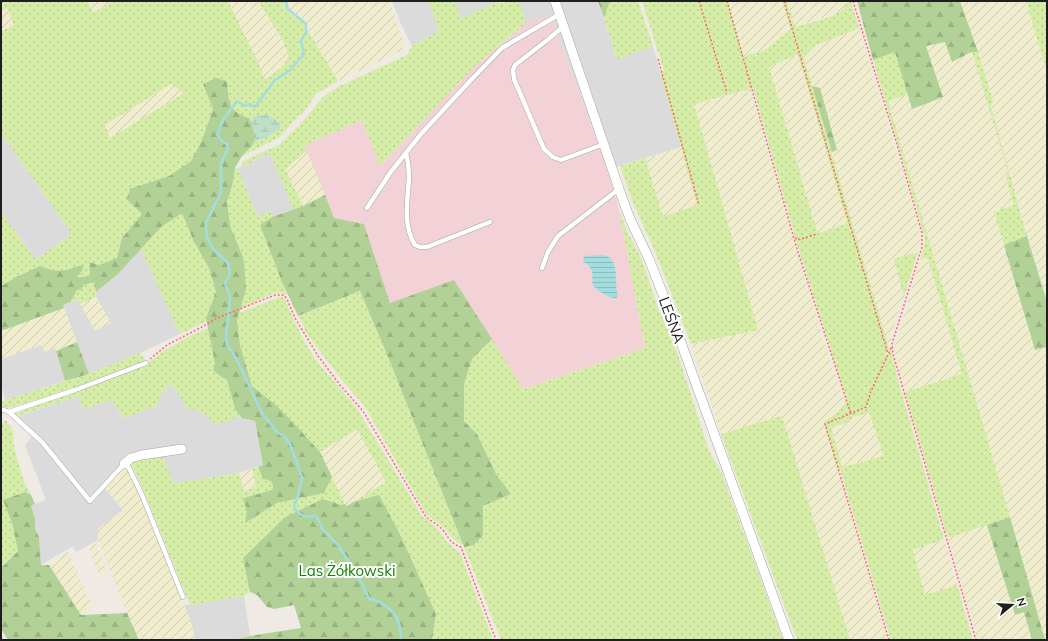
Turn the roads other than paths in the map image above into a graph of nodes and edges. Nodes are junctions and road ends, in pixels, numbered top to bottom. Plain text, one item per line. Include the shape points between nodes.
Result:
1 (555, 1) edge
2 (560, 14) junction
3 (564, 26) junction
4 (604, 144) junction
5 (406, 153) junction
6 (619, 189) junction
7 (367, 208) dead end
8 (490, 222) dead end
9 (542, 268) dead end
10 (146, 363) road end
11 (1, 409) edge
12 (9, 412) junction
13 (182, 449) dead end
14 (124, 464) junction
15 (183, 597) dead end
16 (789, 640) edge

1 - 2 street, LEŚNA
2 - 3 street, LEŚNA
2 - 5 lane via 502,48
3 - 4 street, LEŚNA
3 - 4 lane via 515,65 514,79 540,141 549,155 561,160
4 - 6 street, LEŚNA
5 - 7 lane
5 - 8 lane via 409,176 406,218 415,245 427,247
6 - 9 lane via 558,236
6 - 16 street, LEŚNA via 649,259
10 - 12 lane
11 - 12 lane
12 - 14 lane via 42,442 90,501
13 - 14 street via 142,455 131,458
14 - 15 lane via 129,468 142,495

